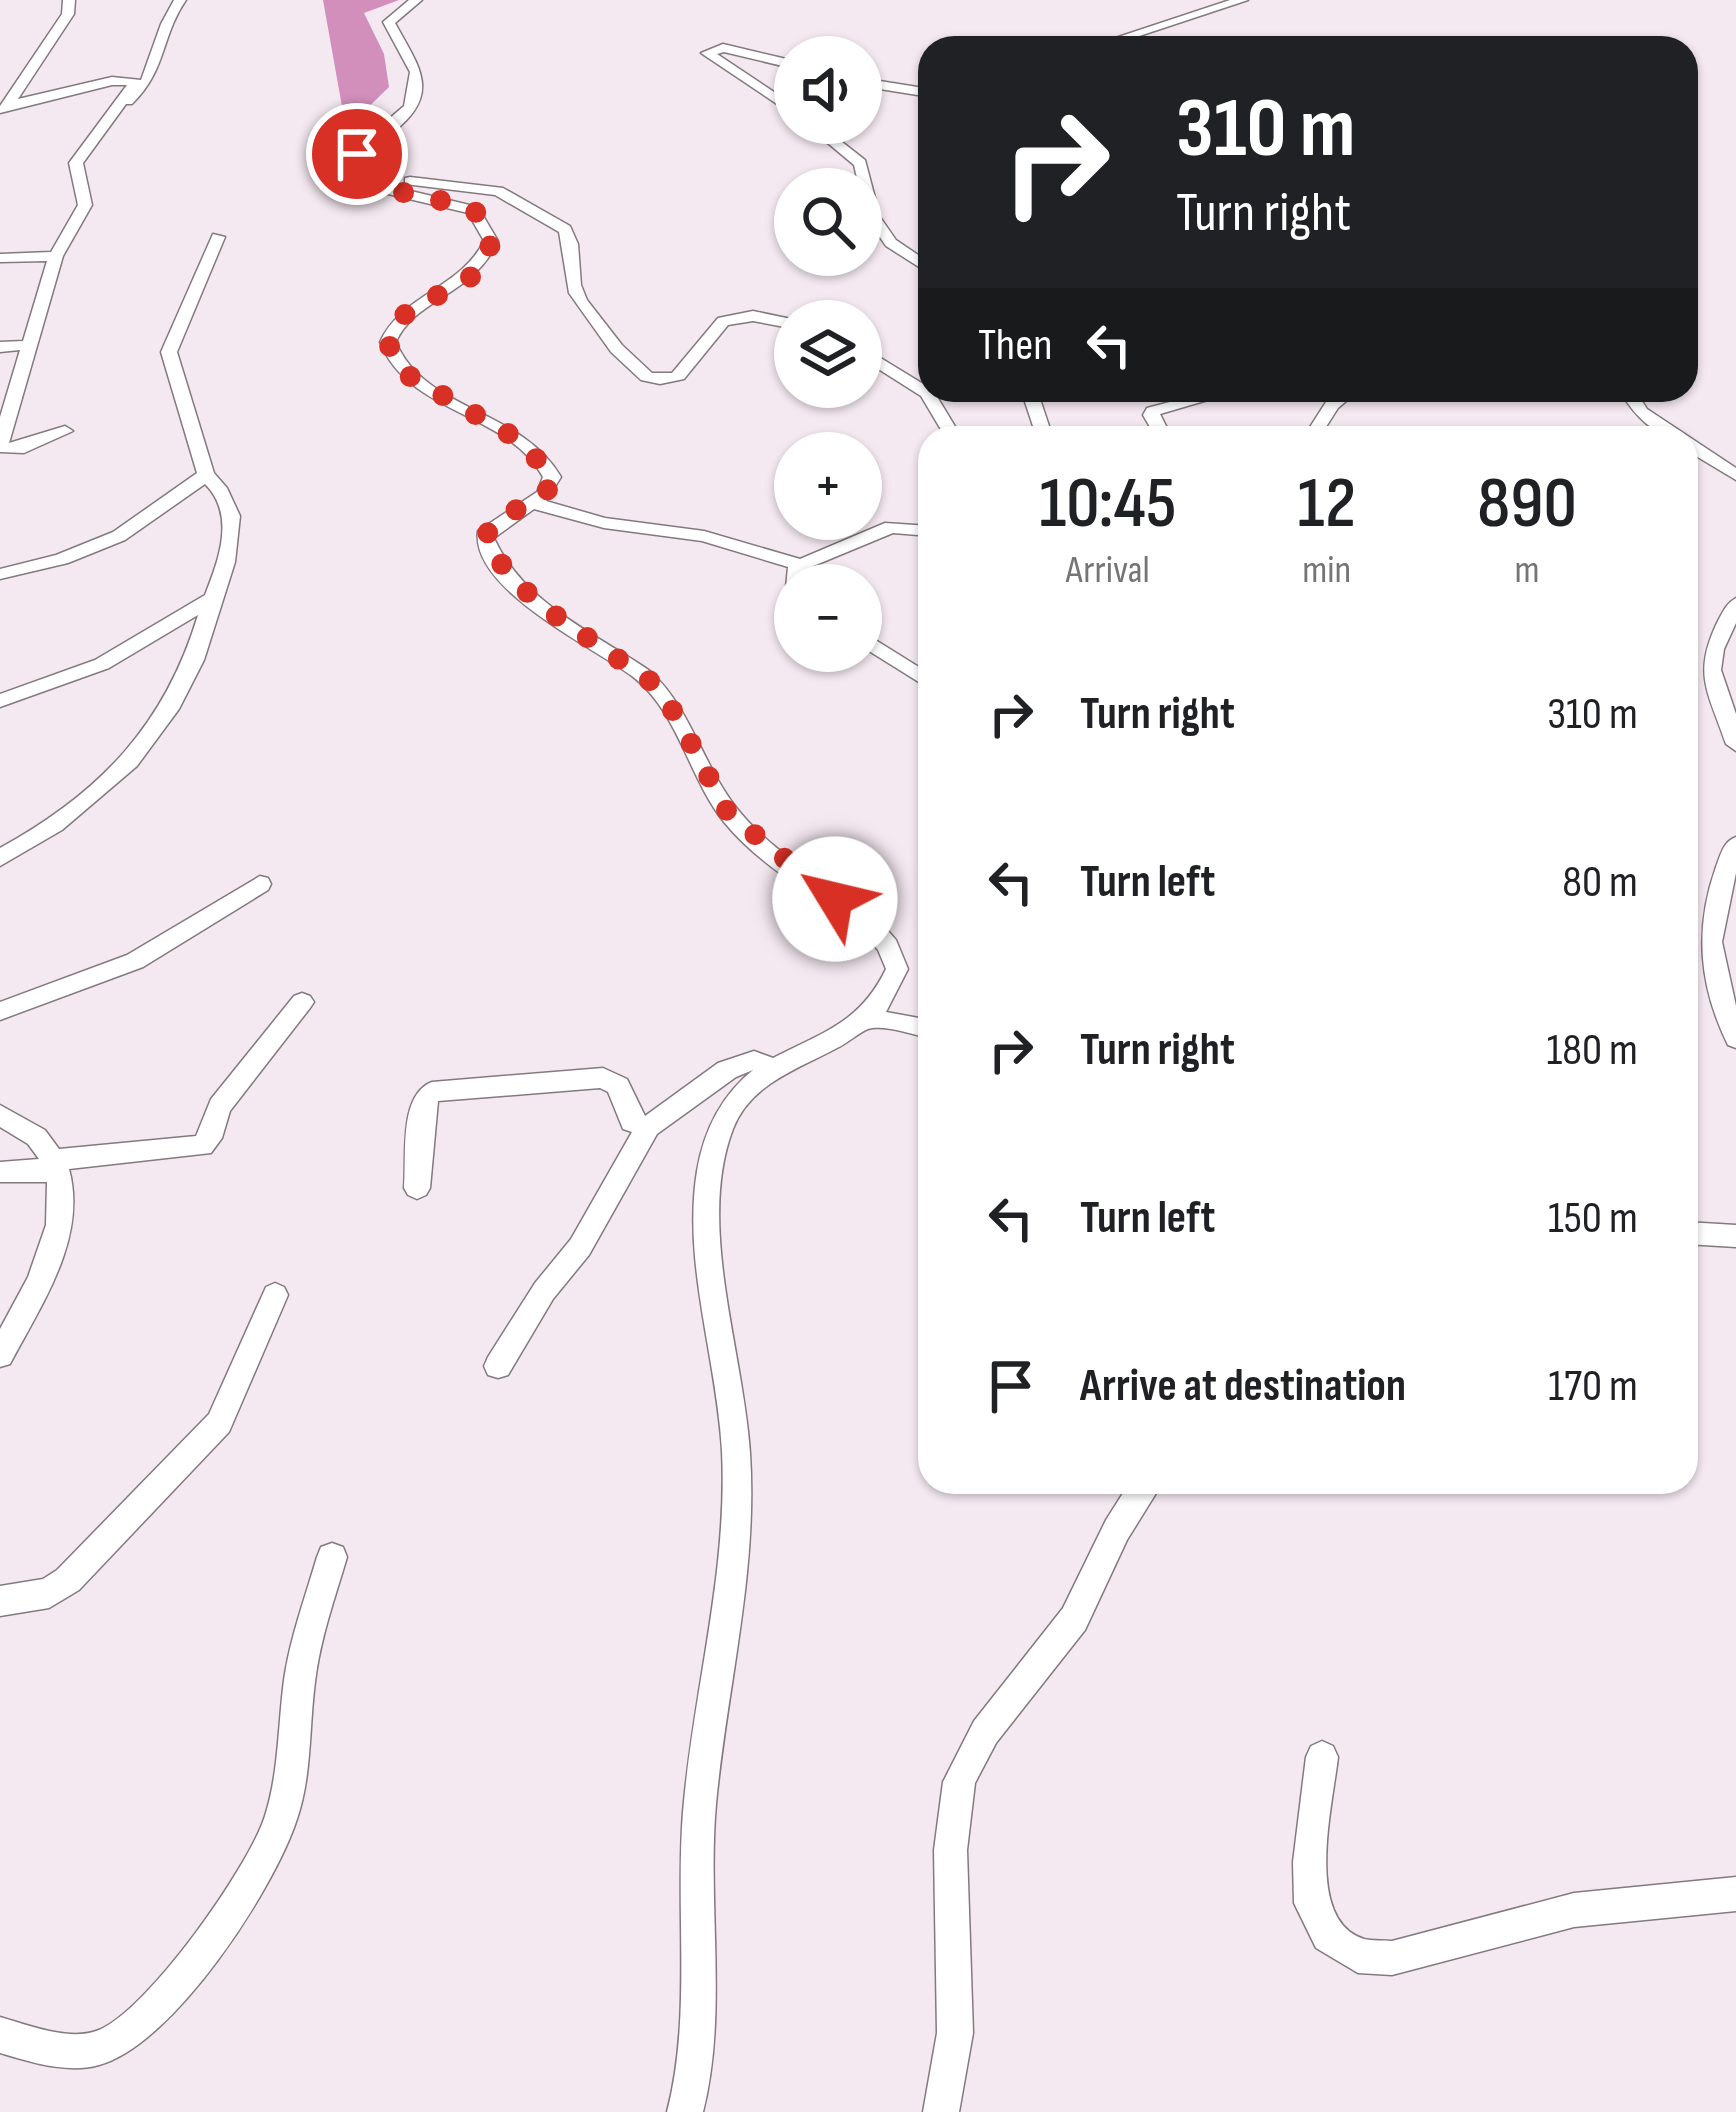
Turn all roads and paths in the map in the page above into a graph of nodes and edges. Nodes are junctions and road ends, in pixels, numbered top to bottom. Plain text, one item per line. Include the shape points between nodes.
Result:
1 (71, 0) edge
2 (180, 0) edge
3 (416, 0) edge
4 (1242, 0) edge
5 (1129, 36) edge
6 (774, 60) edge
7 (882, 85) edge
8 (918, 91) edge
9 (774, 98) edge
10 (116, 108) junction
11 (4, 111) edge
12 (836, 144) edge
13 (351, 163) junction
14 (218, 237) dead end
15 (56, 256) junction
16 (0, 258) edge
17 (918, 262) edge
18 (774, 319) edge
19 (30, 345) junction
20 (0, 346) edge
21 (882, 364) edge
22 (918, 387) edge
23 (1188, 402) edge
24 (1634, 402) edge
25 (1157, 426) edge
26 (1661, 426) edge
27 (65, 431) dead end
28 (0, 446) edge
29 (1698, 450) edge
30 (206, 475) junction
31 (1736, 475) edge
32 (534, 503) junction
33 (918, 530) edge
34 (797, 564) joint
35 (0, 574) edge
36 (213, 598) junction
37 (1736, 604) edge
38 (882, 651) edge
39 (918, 675) edge
40 (0, 701) edge
41 (1736, 744) edge
42 (1736, 844) edge
43 (0, 858) edge
44 (260, 884) dead end
45 (302, 1002) dead end
46 (0, 1011) edge
47 (864, 1017) junction
48 (918, 1027) edge
49 (1736, 1040) edge
50 (771, 1068) junction
51 (0, 1115) edge
52 (648, 1126) junction
53 (53, 1166) junction
54 (0, 1172) edge
55 (417, 1188) dead end
56 (1698, 1234) edge
57 (1736, 1236) edge
58 (275, 1295) dead end
59 (0, 1355) edge
60 (498, 1366) dead end
61 (1140, 1494) edge
62 (332, 1556) dead end
63 (0, 1601) edge
64 (1322, 1757) dead end
65 (1736, 1894) edge
66 (0, 2036) edge
67 (685, 2112) edge
68 (940, 2112) edge

1 - 11 street
2 - 10 street via 167,18 153,75
3 - 13 street via 388,22 416,71 412,102
4 - 5 street
6 - 9 street via 706,52
7 - 8 street
10 - 11 street via 134,81
10 - 15 street via 76,163 86,204
12 - 17 street via 860,164 873,217 891,243
13 - 18 street via 401,179 498,191 565,229 581,304 650,378 682,373 723,320
13 - 32 street via 362,183 467,206 485,224 491,241 481,267 400,317 388,340 406,374 545,464 552,483
14 - 30 street via 169,352
15 - 16 street
15 - 19 street
19 - 20 street
19 - 28 street
21 - 22 street
23 - 25 street via 1153,411
24 - 26 street
27 - 28 street via 18,449
29 - 31 street
30 - 35 street via 119,536
30 - 36 street via 234,521
32 - 34 street
32 - 47 street via 493,523 488,549 536,602 650,681 734,820 888,946 895,978
33 - 34 street via 891,527
36 - 40 street via 110,661
36 - 43 street via 188,676 137,747 77,811
37 - 41 street via 1711,670
38 - 39 street
42 - 49 street via 1708,934
44 - 46 street via 135,961
45 - 53 street via 220,1106 202,1146
47 - 48 street
47 - 50 street via 826,1046
50 - 52 street via 754,1060 727,1070
50 - 67 street via 729,1109 710,1172 738,1535 700,1803 700,1985
51 - 53 street via 44,1144
52 - 55 street via 632,1122 618,1086 603,1078 432,1092 423,1100
52 - 60 street via 580,1247
53 - 54 street
53 - 59 street via 62,1215
56 - 57 street
58 - 63 street via 205,1442 68,1580 49,1593
61 - 68 street via 1073,1619 993,1720 962,1774 952,1860 958,2025
62 - 66 street via 303,1662 283,1814 228,1917 174,1983 108,2044 36,2046
64 - 65 street via 1311,1903 1328,1936 1358,1956 1393,1958 1574,1910

